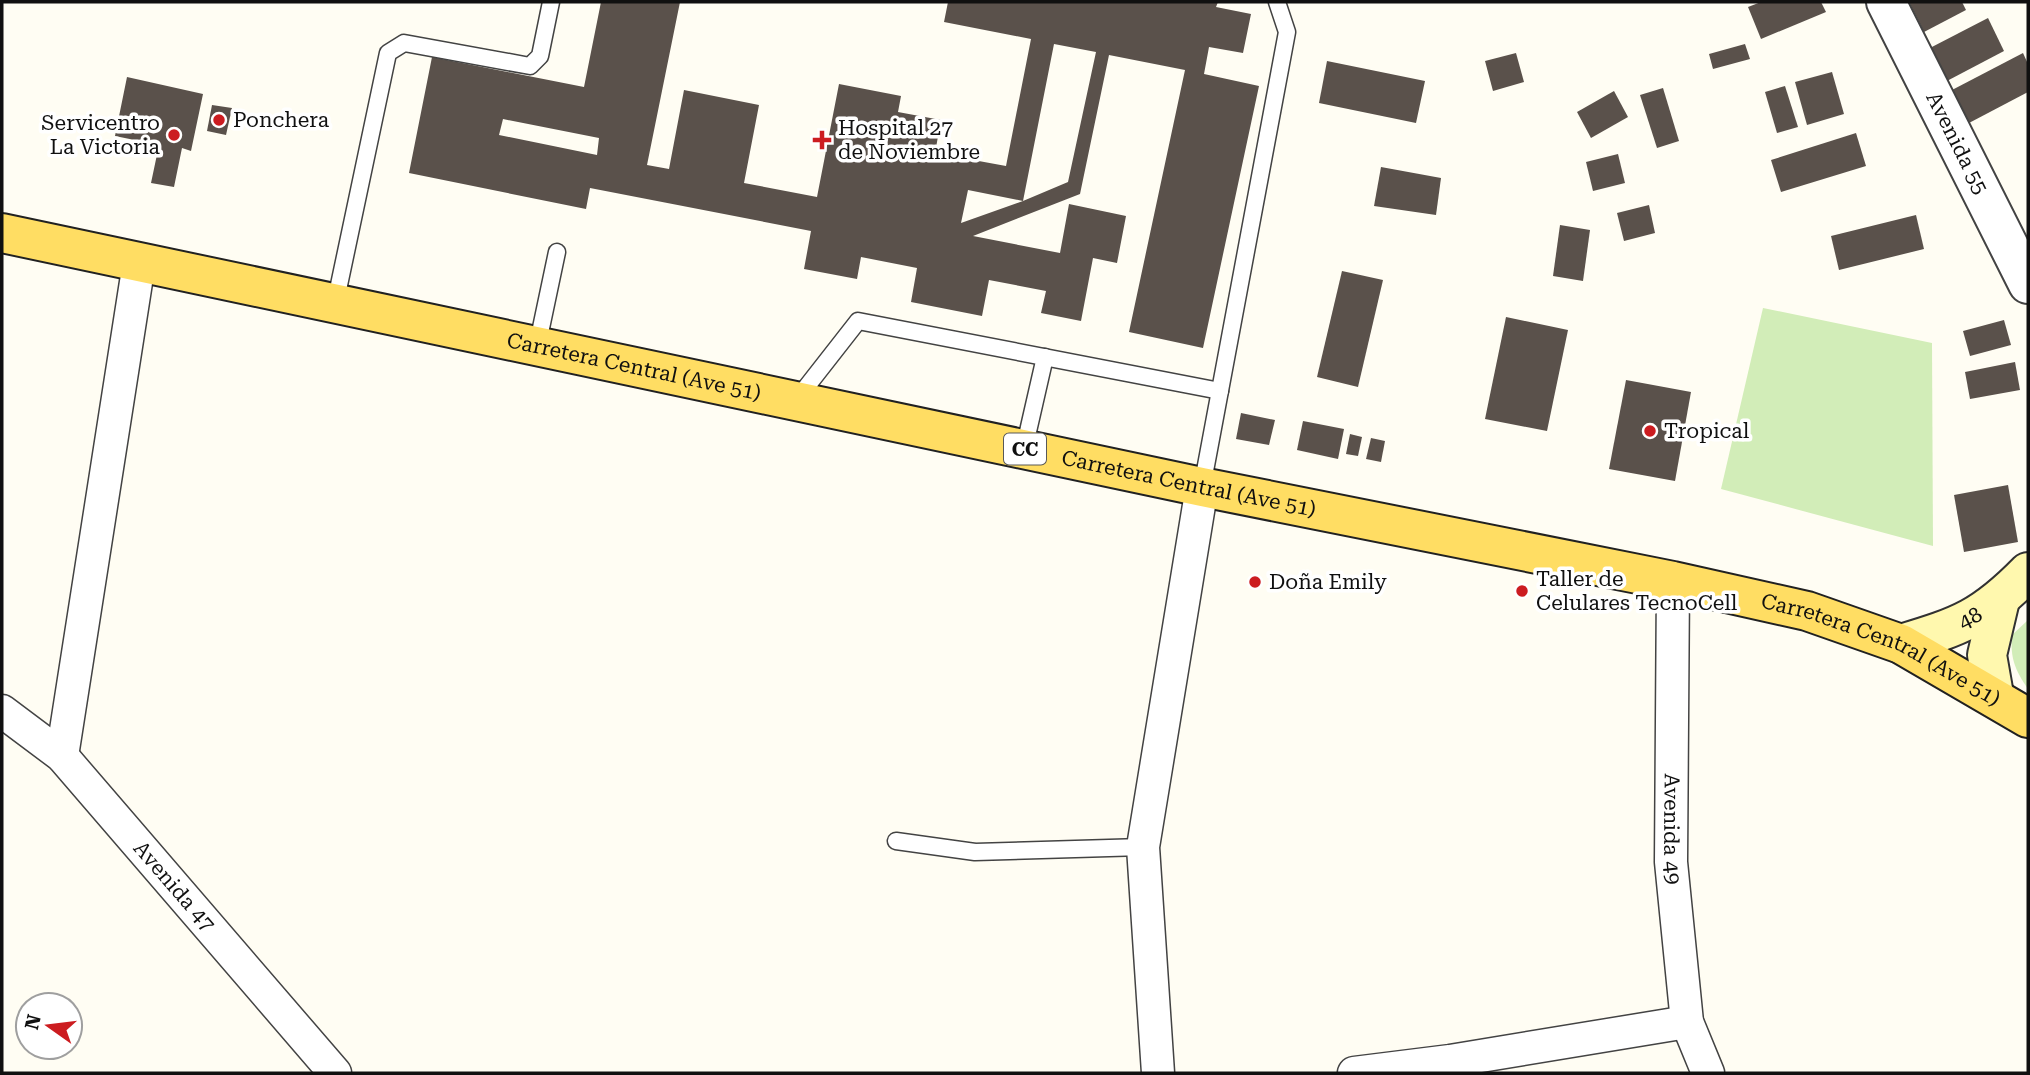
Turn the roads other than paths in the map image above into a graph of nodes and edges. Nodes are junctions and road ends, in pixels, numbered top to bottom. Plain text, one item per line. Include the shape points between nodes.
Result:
1 (551, 2) edge
2 (1277, 2) edge
3 (1886, 2) edge
4 (2, 233) edge
5 (557, 252) dead end
6 (139, 263) junction
7 (2027, 277) edge
8 (335, 304) junction
9 (537, 347) junction
10 (1045, 357) junction
11 (1220, 391) junction
12 (796, 401) junction
13 (1024, 449) junction
14 (1202, 487) junction
15 (2028, 572) edge
16 (1673, 581) junction
17 (2000, 600) junction
18 (1901, 644) junction
19 (1994, 695) junction
20 (2, 711) edge
21 (2028, 718) edge
22 (62, 756) junction
23 (896, 841) dead end
24 (1143, 847) junction
25 (1687, 1023) junction
26 (1451, 1067) edge
27 (335, 1073) edge
28 (1158, 1073) edge
29 (1354, 1073) edge
30 (1708, 1073) edge

1 - 8 lane via 540,56 530,66 404,43 388,53
2 - 11 lane via 1287,32
3 - 7 street, Avenida 55
4 - 6 main road, Carretera Central (Ave 51) / CC
5 - 9 lane
6 - 8 main road, Carretera Central (Ave 51) / CC
6 - 22 street
8 - 9 main road, Carretera Central (Ave 51) / CC
9 - 12 main road, Carretera Central (Ave 51) / CC
10 - 11 lane
10 - 12 lane via 858,321
10 - 13 lane
11 - 14 lane
12 - 13 main road, Carretera Central (Ave 51) / CC
13 - 14 main road, Carretera Central (Ave 51) / CC
14 - 16 main road, Carretera Central (Ave 51) / CC
14 - 24 street
15 - 17 main road, 48
16 - 18 main road, Carretera Central (Ave 51) / CC via 1807,611
16 - 25 street, Avenida 49 via 1671,862
17 - 18 main road, 48 via 1960,626
17 - 19 main road via 1987,655
18 - 19 main road, Carretera Central (Ave 51) / CC
19 - 21 main road, Carretera Central (Ave 51) / CC
20 - 22 street, Avenida 47
22 - 27 street, Avenida 47
23 - 24 lane via 975,852
24 - 28 street
25 - 26 street
25 - 30 street, Avenida 49
26 - 29 street

